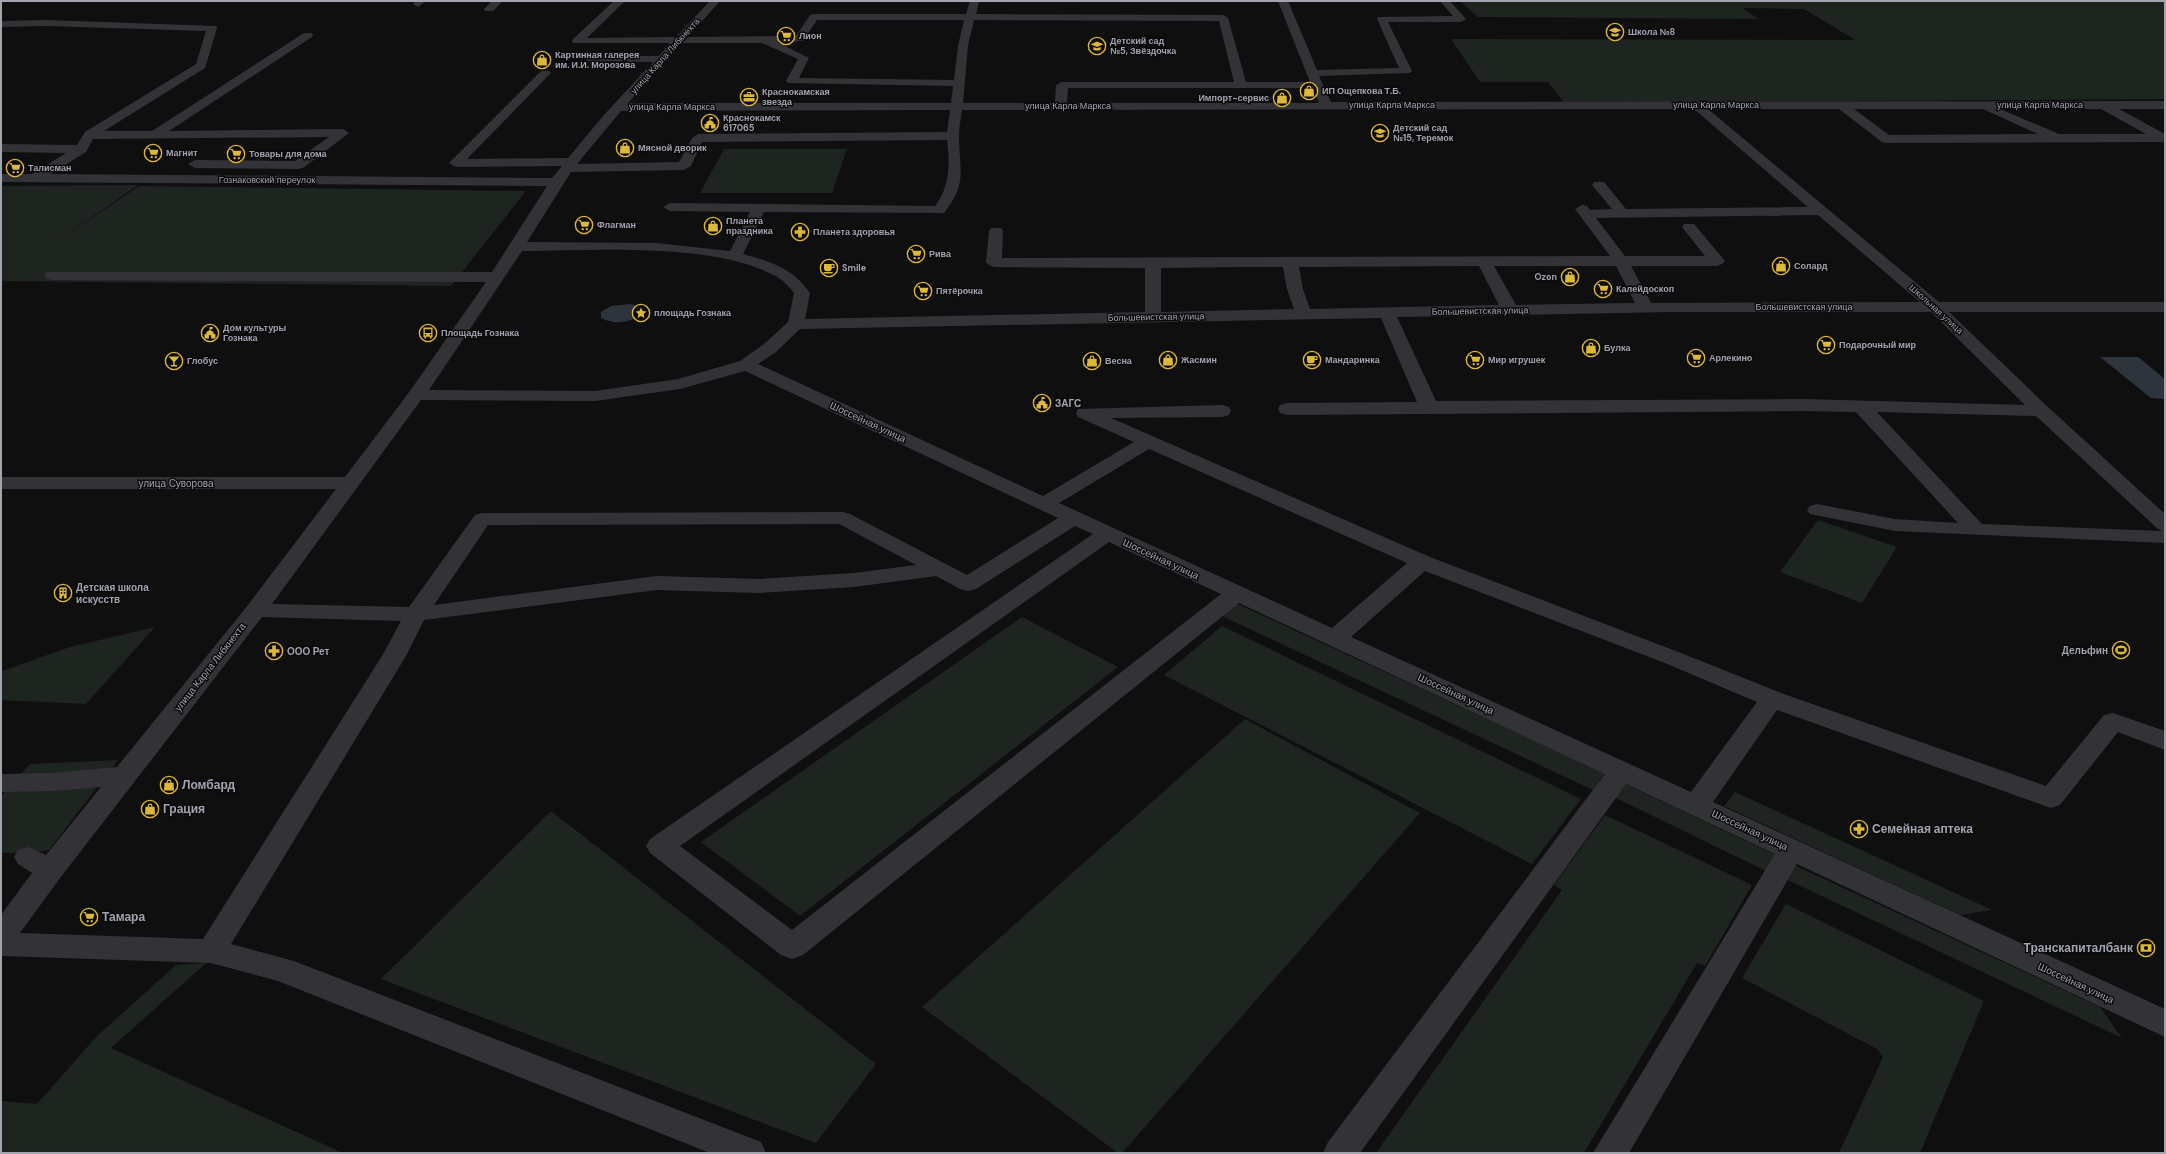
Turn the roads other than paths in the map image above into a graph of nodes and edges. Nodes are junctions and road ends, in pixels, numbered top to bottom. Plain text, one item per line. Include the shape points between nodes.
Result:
1 (498, 1) edge
2 (620, 1) edge
3 (715, 1) edge
4 (975, 1) edge
5 (1283, 1) edge
6 (1445, 1) edge
7 (489, 9) dead end
8 (971, 16) junction
9 (1, 24) edge
10 (308, 35) dead end
11 (678, 39) junction
12 (761, 39) junction
13 (589, 58) dead end
14 (660, 59) junction
15 (545, 73) dead end
16 (1312, 73) junction
17 (958, 83) junction
18 (1241, 85) junction
19 (1317, 85) junction
20 (1302, 98) dead end
21 (1324, 102) junction
22 (1696, 105) junction
23 (1841, 105) junction
24 (2104, 105) junction
25 (2165, 105) edge
26 (1061, 106) junction
27 (1983, 106) junction
28 (619, 107) junction
29 (955, 107) junction
30 (89, 135) junction
31 (154, 135) junction
32 (953, 136) junction
33 (2057, 138) junction
34 (1, 148) edge
35 (81, 149) junction
36 (59, 164) junction
37 (83, 164) dead end
38 (178, 164) dead end
39 (570, 165) junction
40 (1, 178) edge
41 (34, 179) junction
42 (556, 182) junction
43 (1599, 185) dead end
44 (670, 207) dead end
45 (759, 208) junction
46 (1820, 210) junction
47 (1622, 213) junction
48 (1689, 227) dead end
49 (996, 231) dead end
50 (517, 247) junction
51 (735, 256) junction
52 (1290, 261) junction
53 (1484, 261) junction
54 (1621, 261) junction
55 (1153, 265) junction
56 (52, 274) dead end
57 (498, 276) junction
58 (1935, 307) junction
59 (1646, 308) junction
60 (2165, 308) edge
61 (1510, 310) junction
62 (1387, 313) junction
63 (1304, 314) junction
64 (1153, 317) junction
65 (796, 324) junction
66 (746, 365) junction
67 (416, 396) junction
68 (1861, 406) junction
69 (1429, 407) junction
70 (1287, 409) dead end
71 (1222, 411) dead end
72 (2041, 411) junction
73 (1148, 442) junction
74 (352, 483) junction
75 (2, 484) edge
76 (1043, 504) junction
77 (1817, 510) dead end
78 (1073, 518) junction
79 (2165, 525) edge
80 (1976, 530) junction
81 (1107, 534) junction
82 (2165, 537) edge
83 (1422, 562) junction
84 (939, 569) junction
85 (1236, 594) junction
86 (256, 610) junction
87 (416, 614) junction
88 (1335, 638) junction
89 (1772, 699) junction
90 (2165, 741) edge
91 (1621, 771) junction
92 (125, 776) junction
93 (1, 783) edge
94 (1696, 805) junction
95 (1792, 849) junction
96 (1, 937) edge
97 (1, 944) edge
98 (211, 951) junction
99 (2165, 1024) edge
100 (749, 1153) edge
101 (1340, 1153) edge
102 (1610, 1153) edge

1 - 7 street
2 - 11 street via 577,41
3 - 11 street, улица Карла Либкнехта
4 - 8 street
5 - 16 street
6 - 16 street via 1461,19 1382,19 1406,71
8 - 12 street via 814,17 799,39
8 - 17 street via 963,46
8 - 18 street via 1223,18
9 - 30 street via 212,28 201,66
10 - 31 street
11 - 12 street
11 - 14 street, улица Карла Либкнехта
12 - 17 street via 804,58 792,81
13 - 14 street
14 - 28 street, улица Карла Либкнехта
15 - 39 street via 456,163
16 - 19 street
17 - 29 street
18 - 19 street
18 - 26 street via 1062,85
19 - 21 street
20 - 21 street
21 - 22 street, улица Карла Маркса
21 - 26 street, улица Карла Маркса
22 - 23 street, улица Карла Маркса
22 - 46 street, Школьная улица
23 - 27 street, улица Карла Маркса
23 - 33 street via 1886,139
24 - 25 street, улица Карла Маркса
24 - 27 street, улица Карла Маркса
24 - 33 street via 2162,138
26 - 29 street, улица Карла Маркса
27 - 33 street
28 - 29 street, улица Карла Маркса
28 - 39 street, улица Карла Либкнехта
29 - 32 street
30 - 31 street
30 - 35 street
31 - 38 street via 343,134 298,165
32 - 39 street via 698,138 684,166
32 - 45 street via 954,181 950,195 939,210
34 - 35 street
35 - 36 street
36 - 37 street
36 - 41 street
39 - 42 street, улица Карла Либкнехта
40 - 41 street, Гознаковский переулок
41 - 42 street, Гознаковский переулок
42 - 50 street, улица Карла Либкнехта
43 - 47 street
44 - 45 street
45 - 51 street
46 - 47 street
46 - 58 street, Школьная улица
47 - 54 street via 1584,211
48 - 54 street via 1718,261
49 - 55 street via 994,262
50 - 51 street via 667,248
50 - 57 street, улица Карла Либкнехта
51 - 65 street via 786,275 802,293
52 - 53 street
52 - 55 street
52 - 63 street via 1295,289
53 - 54 street
53 - 61 street
54 - 59 street
55 - 64 street
56 - 57 street
57 - 67 street, улица Карла Либкнехта
58 - 59 street, Большевистская улица
58 - 60 street, Большевистская улица
58 - 72 street, Школьная улица
59 - 61 street, Большевистская улица
61 - 62 street, Большевистская улица
62 - 63 street, Большевистская улица
62 - 69 street
63 - 64 street, Большевистская улица
64 - 65 street, Большевистская улица
65 - 66 street via 770,348
66 - 67 street via 680,384 596,396
66 - 76 street, Шоссейная улица
67 - 74 street, улица Карла Либкнехта
68 - 69 street
68 - 72 street
68 - 80 street
69 - 70 street
71 - 73 street via 1085,413
72 - 79 street, Школьная улица
73 - 76 street
73 - 83 street
74 - 75 street, улица Суворова
74 - 86 street, улица Карла Либкнехта
76 - 78 street, Шоссейная улица
77 - 80 street via 1895,524
78 - 81 street, Шоссейная улица
78 - 84 street via 968,584
80 - 82 street
81 - 85 street, Шоссейная улица
81 - 85 street via 660,846 792,948
83 - 88 street
83 - 89 street via 1673,658
84 - 87 street via 854,580 759,586 658,583
84 - 87 street via 843,518 482,519
85 - 88 street, Шоссейная улица
86 - 87 street
86 - 92 street, улица Карла Либкнехта
87 - 98 street via 394,656
88 - 91 street, Шоссейная улица
89 - 90 street via 2052,798 2113,721
89 - 94 street
91 - 94 street, Шоссейная улица
91 - 101 street
92 - 93 street
92 - 96 street, улица Карла Либкнехта via 39,863
94 - 95 street, Шоссейная улица
95 - 99 street, Шоссейная улица
95 - 102 street
97 - 98 street
98 - 100 street via 283,970

